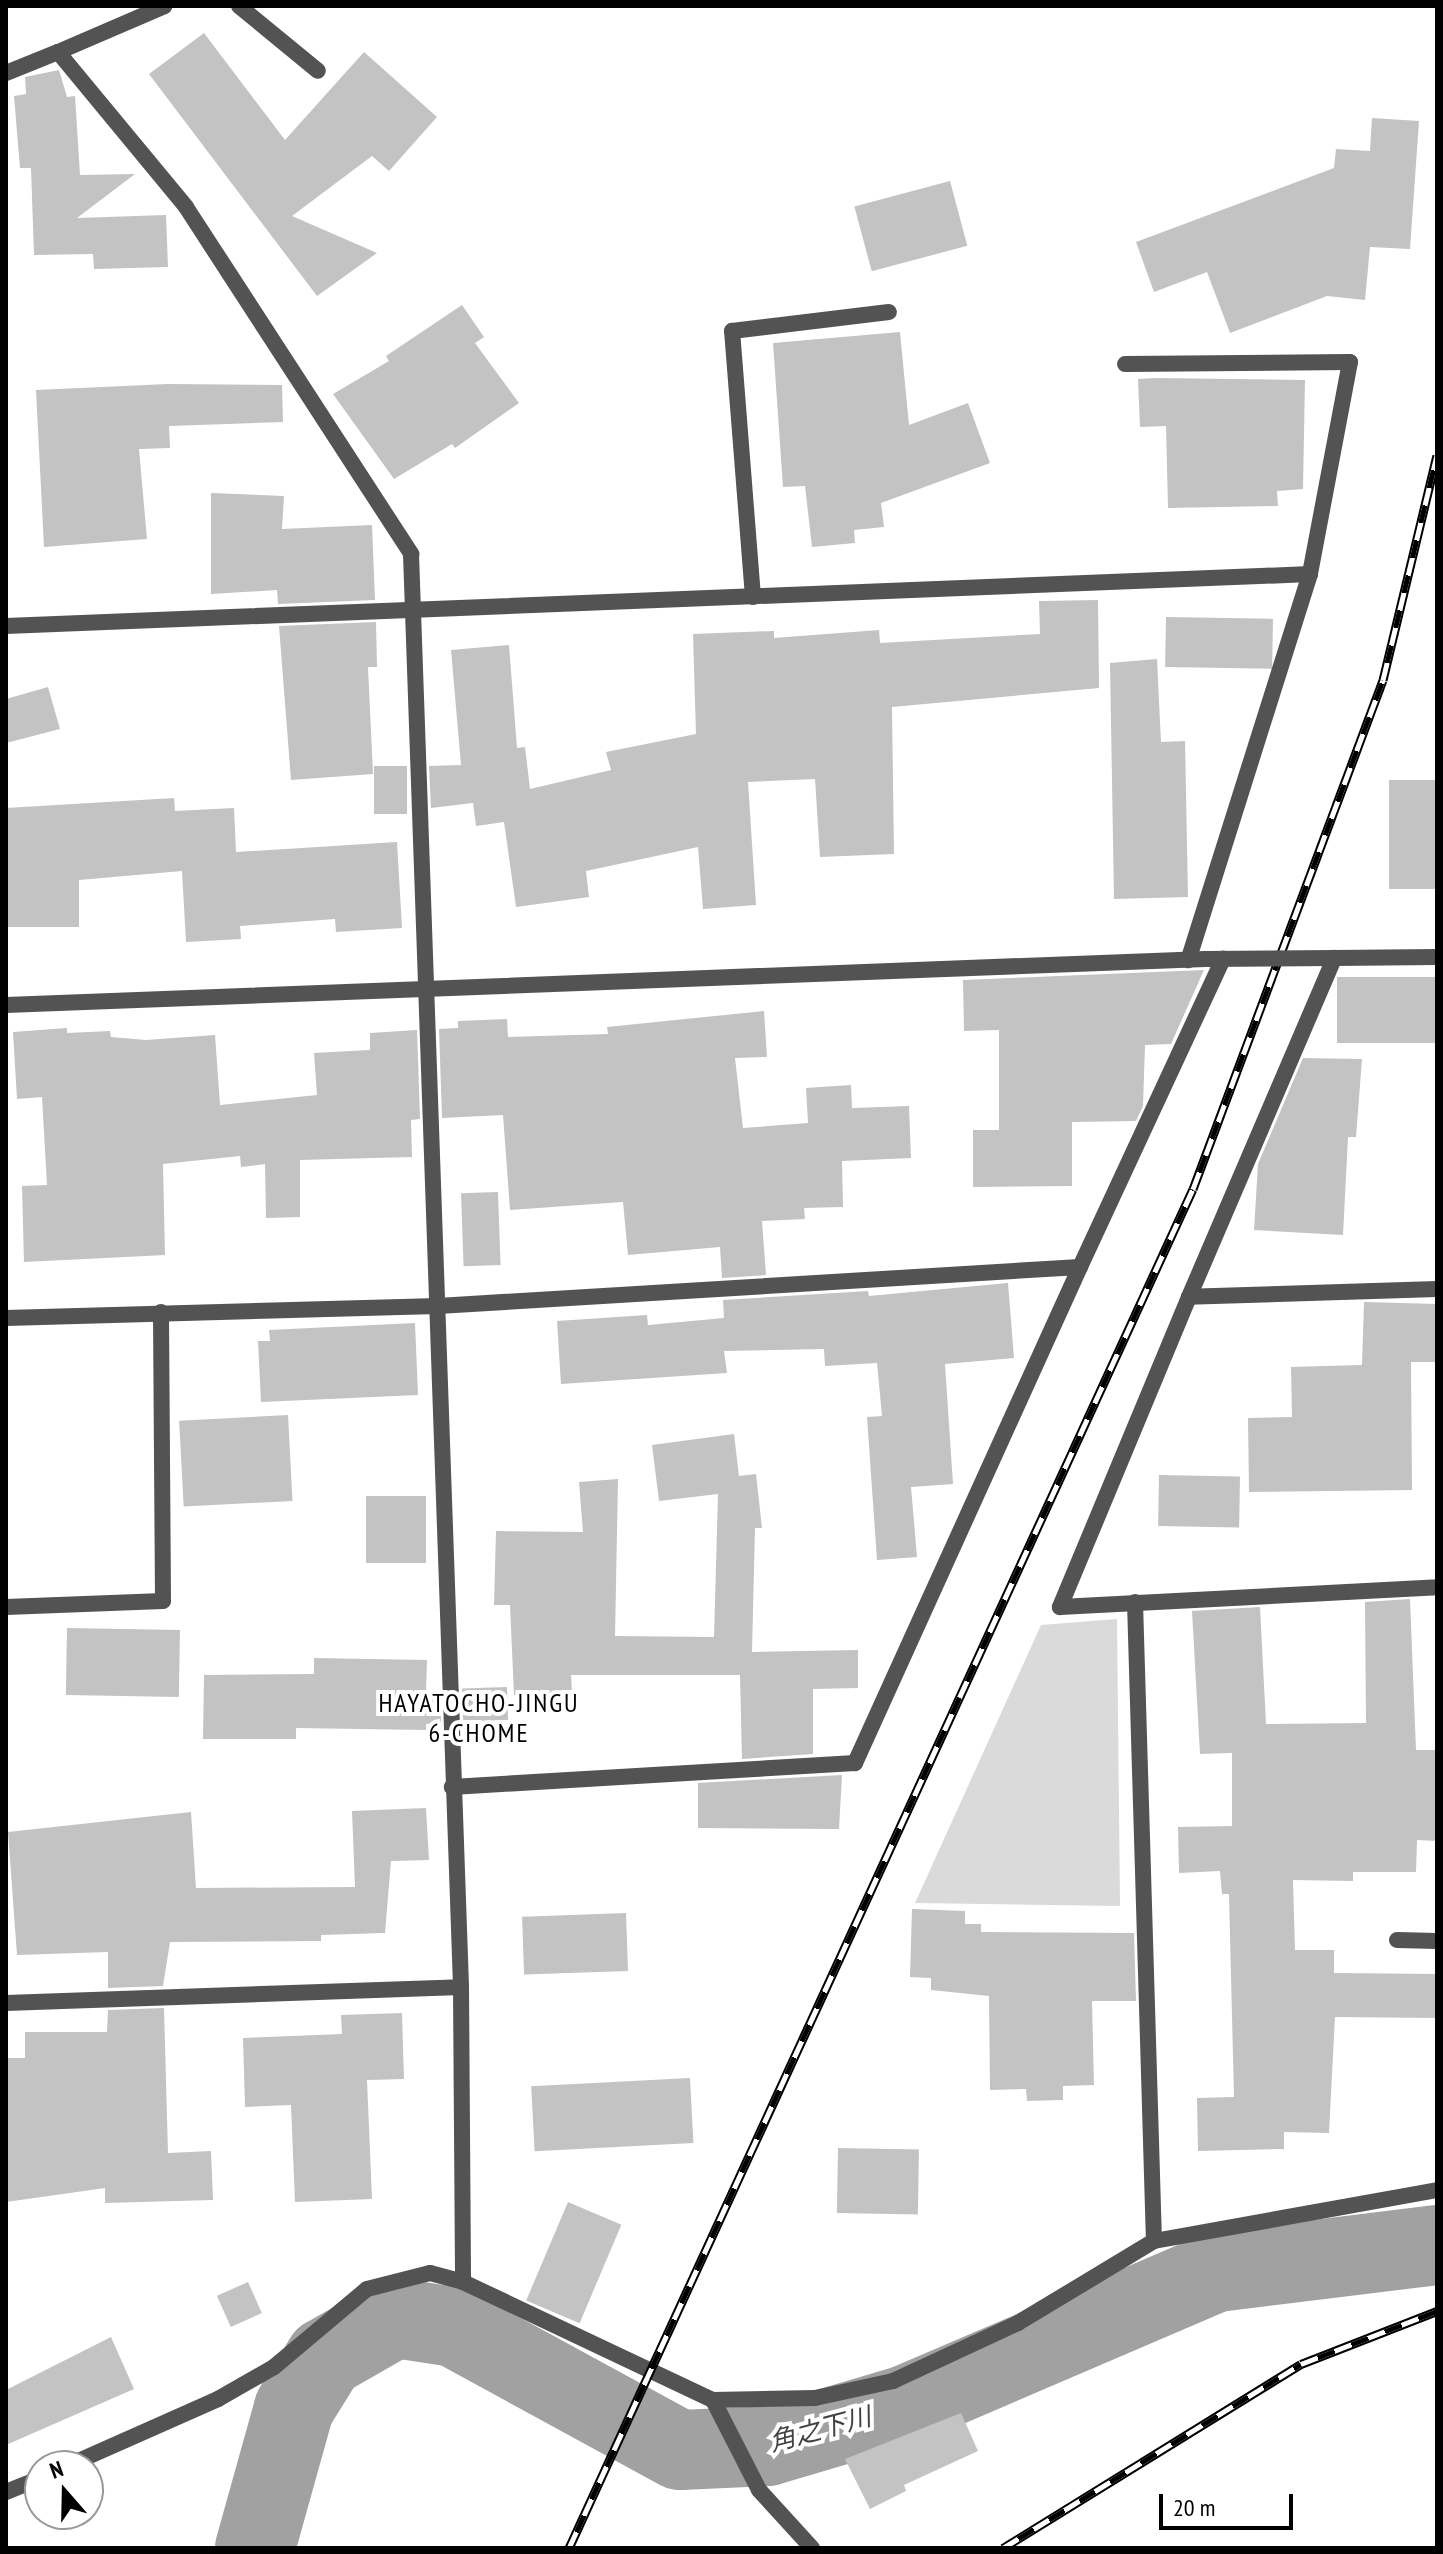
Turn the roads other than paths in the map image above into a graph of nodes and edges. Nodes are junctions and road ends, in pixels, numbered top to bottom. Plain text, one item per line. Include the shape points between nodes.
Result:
1 (165, 6) edge
2 (239, 6) edge
3 (58, 52) junction
4 (318, 71) dead end
5 (6, 73) edge
6 (889, 312) dead end
7 (1125, 364) dead end
8 (1310, 574) junction
9 (753, 597) junction
10 (413, 613) junction
11 (6, 626) edge
12 (1437, 957) edge
13 (1334, 958) junction
14 (1197, 959) junction
15 (1223, 959) junction
16 (426, 988) junction
17 (6, 1005) edge
18 (1080, 1267) junction
19 (1437, 1289) edge
20 (1189, 1297) junction
21 (438, 1306) junction
22 (161, 1312) junction
23 (6, 1318) edge
24 (1437, 1587) edge
25 (1135, 1602) junction
26 (6, 1607) edge
27 (452, 1787) junction
28 (1397, 1940) dead end
29 (1437, 1941) edge
30 (461, 1987) junction
31 (6, 2003) edge
32 (1437, 2190) edge
33 (1154, 2241) junction
34 (463, 2282) junction
35 (713, 2400) junction
36 (103, 2450) edge
37 (812, 2548) edge

1 - 3 street
2 - 4 street
3 - 5 street
3 - 10 street via 186,207 411,554
6 - 9 street via 732,331
7 - 8 street via 1350,362
8 - 9 street
8 - 14 street
9 - 10 street
10 - 11 street
10 - 16 street
12 - 13 street
13 - 15 street, bridge
13 - 20 street
14 - 15 street, bridge
14 - 16 street
15 - 18 street
16 - 17 street
16 - 21 street
18 - 21 street
18 - 27 street via 855,1763
19 - 20 street
20 - 25 street via 1060,1607
21 - 22 street
21 - 27 street
22 - 23 street
22 - 26 street via 163,1601
24 - 25 street
25 - 33 street
27 - 30 street
28 - 29 street
30 - 31 street
30 - 34 street
32 - 33 street
33 - 35 street via 1018,2323 893,2381 815,2398
34 - 35 street
34 - 36 street via 430,2273 367,2289 274,2367 218,2399
35 - 37 street via 759,2490

